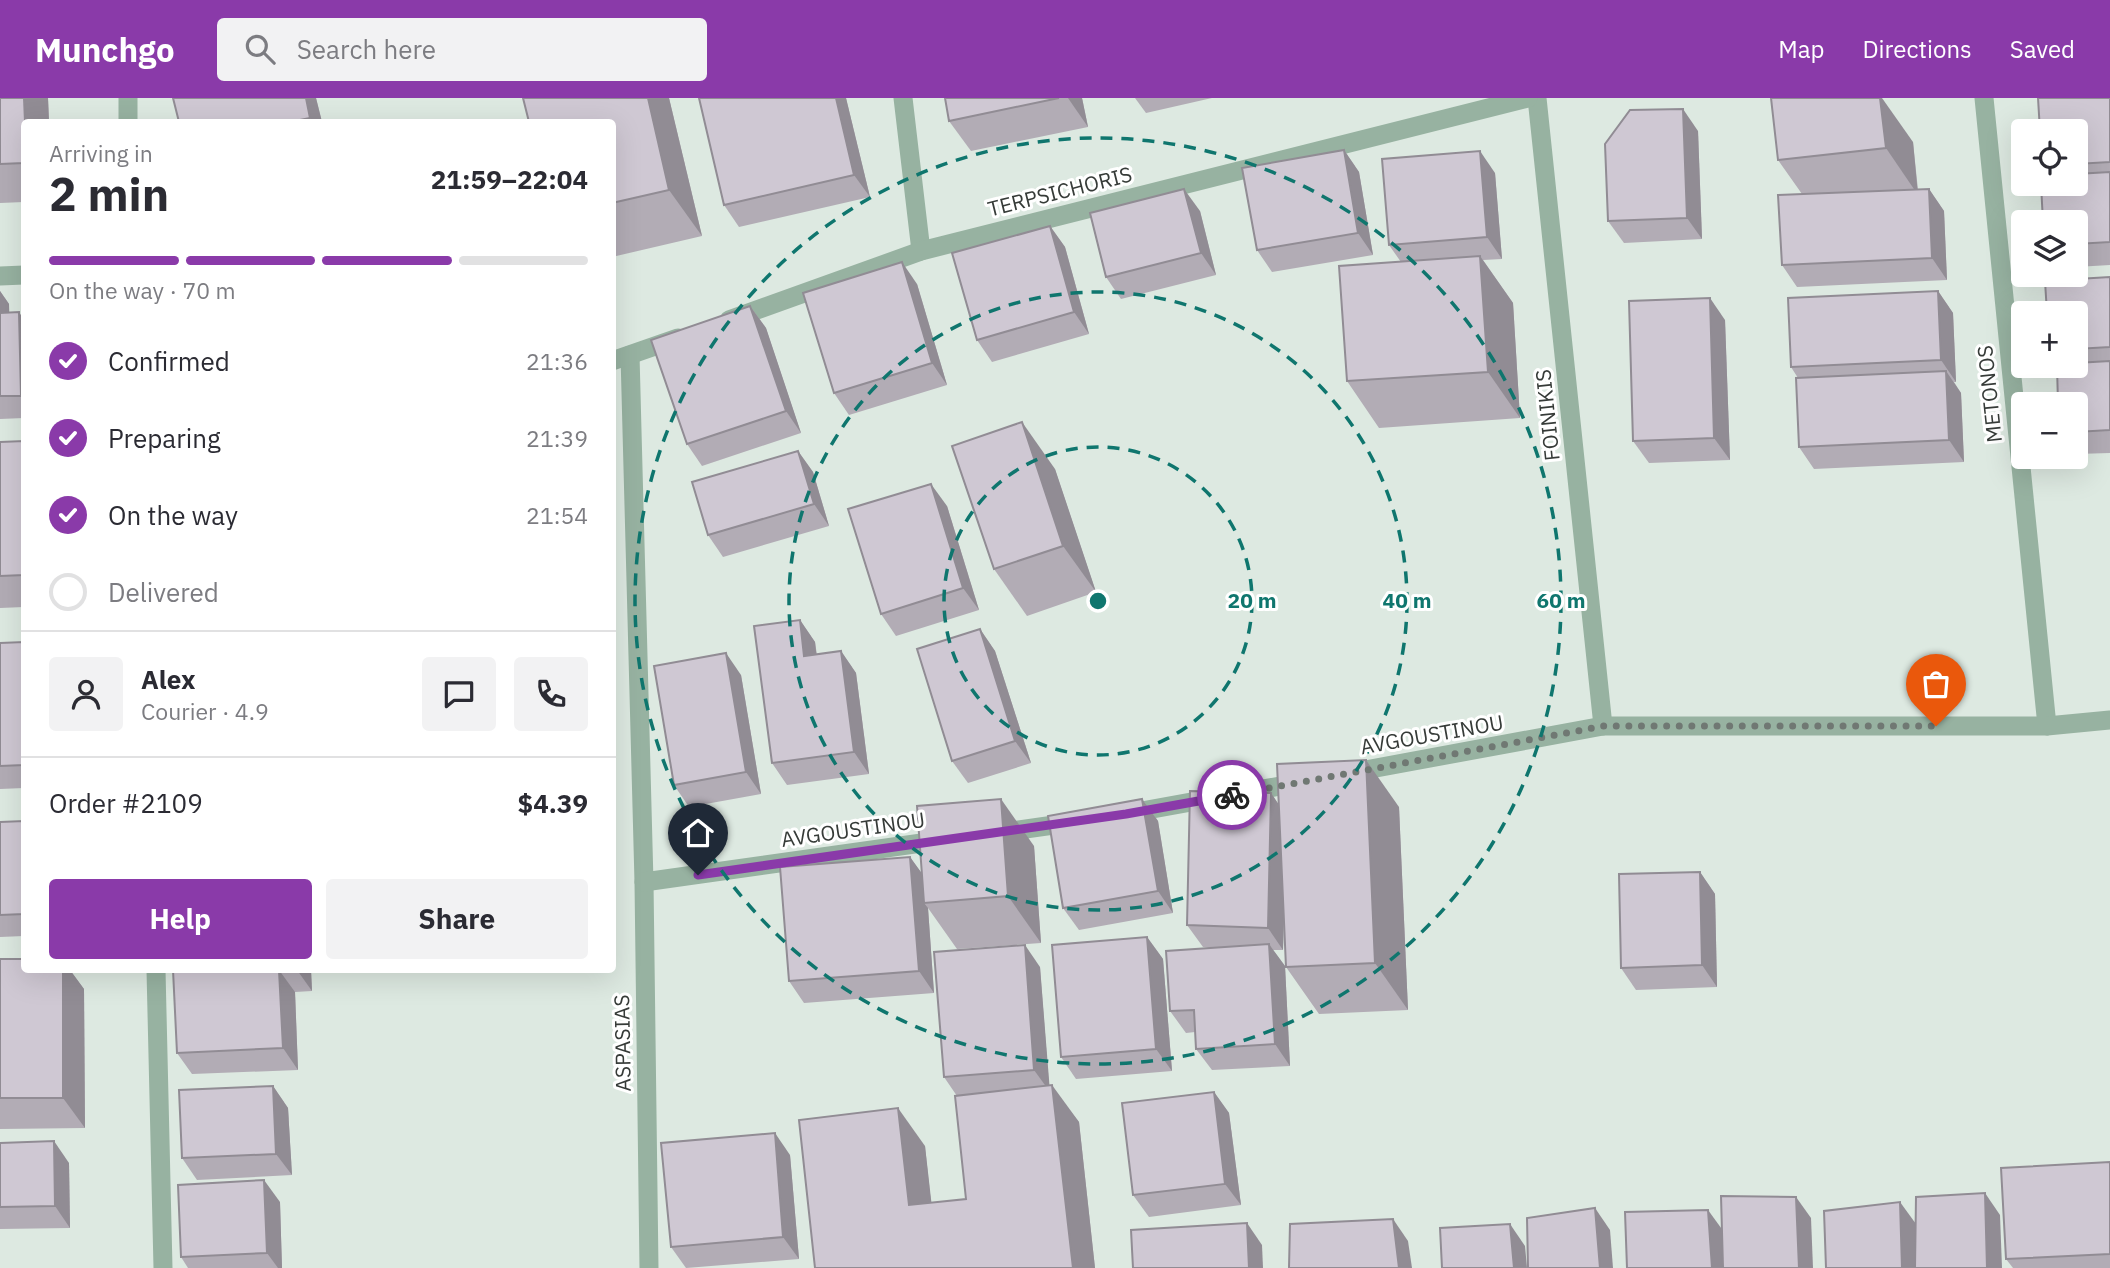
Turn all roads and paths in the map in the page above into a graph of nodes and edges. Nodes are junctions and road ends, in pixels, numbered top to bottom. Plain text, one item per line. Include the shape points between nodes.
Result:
1 (128, 98) edge
2 (903, 98) edge
3 (1528, 98) edge
4 (1537, 98) edge
5 (1983, 98) edge
6 (128, 119) edge
7 (921, 251) junction
8 (21, 275) edge
9 (0, 276) edge
10 (622, 358) edge
11 (2110, 720) edge
12 (1604, 726) junction
13 (2046, 726) junction
14 (644, 883) junction
15 (156, 973) edge
16 (163, 1268) edge
17 (649, 1268) edge

1 - 6 street
2 - 7 street
3 - 7 street, TERPSICHORIS
4 - 12 street, FOINIKIS
5 - 13 street, METONOS
7 - 10 street, TERPSICHORIS
8 - 9 street
10 - 14 street, ASPASIAS
11 - 13 street, AVGOUSTINOU
12 - 13 street, AVGOUSTINOU
12 - 14 street, AVGOUSTINOU via 1126,814
14 - 17 street, ASPASIAS
15 - 16 street

